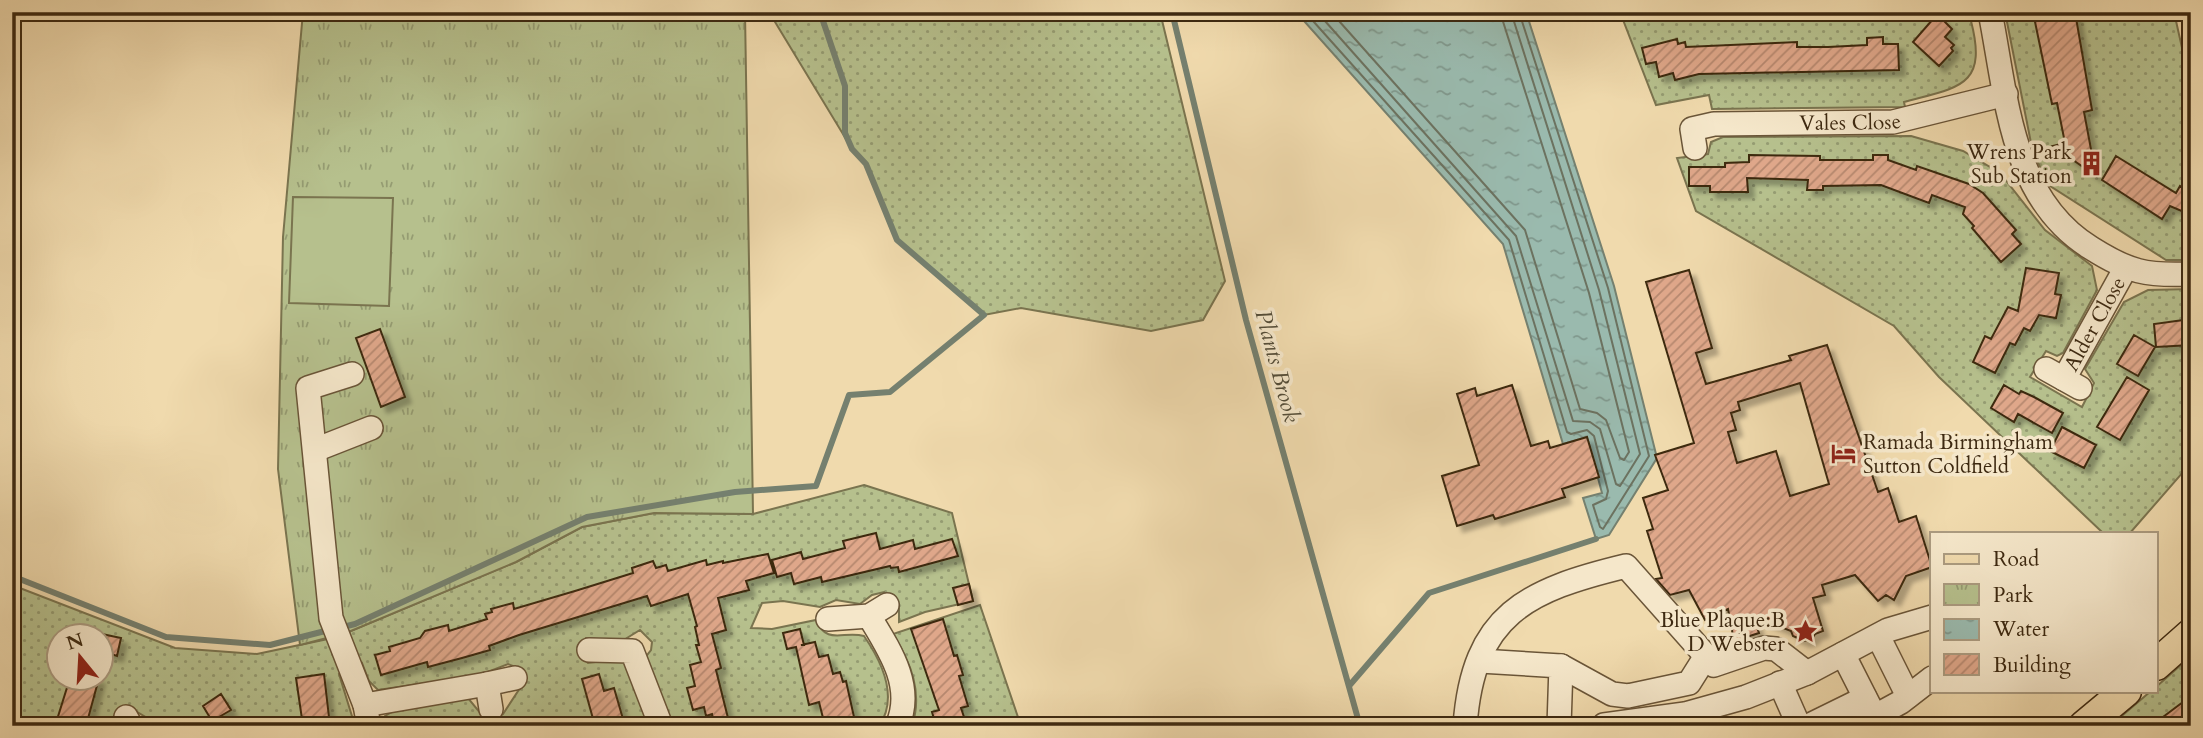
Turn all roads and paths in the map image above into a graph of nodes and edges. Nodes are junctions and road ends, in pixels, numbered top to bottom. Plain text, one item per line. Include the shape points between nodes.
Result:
1 (1990, 12) edge
2 (2006, 94) junction
3 (1692, 129) dead end
4 (2125, 269) junction
5 (2191, 274) edge
6 (352, 374) dead end
7 (2064, 379) dead end
8 (371, 428) dead end
9 (315, 450) junction
10 (1930, 618) edge
11 (828, 619) dead end
12 (2191, 634) edge
13 (1878, 636) junction
14 (589, 650) dead end
15 (1843, 654) junction
16 (1706, 656) junction
17 (1480, 661) junction
18 (2158, 663) edge
19 (1561, 666) junction
20 (1807, 673) junction
21 (515, 678) dead end
22 (1930, 680) edge
23 (487, 684) junction
24 (1780, 684) junction
25 (1604, 690) junction
26 (2125, 692) edge
27 (1909, 696) junction
28 (491, 709) dead end
29 (1865, 713) edge
30 (367, 715) edge
31 (1604, 725) edge
32 (661, 726) edge
33 (897, 726) edge
34 (1465, 726) edge
35 (1559, 726) edge
36 (1799, 726) edge
37 (1808, 726) edge
38 (2084, 726) edge

1 - 2 street
2 - 3 street, Vales Close via 1894,122 1714,124
2 - 4 street via 2018,155 2039,200 2059,225
4 - 5 street
4 - 7 street, Alder Close
6 - 9 street via 308,388
8 - 9 street
9 - 30 street via 334,627
10 - 13 street
11 - 33 street via 878,610 903,681
12 - 18 main road
13 - 15 street
13 - 27 street
14 - 32 street via 632,651
15 - 20 street
15 - 29 street
16 - 17 street via 1626,566 1550,589 1514,608 1494,632
16 - 20 street via 1714,665 1764,648 1776,649
16 - 25 street via 1689,683 1628,696
17 - 19 street
17 - 34 street via 1467,697
19 - 25 street
19 - 35 street
20 - 24 street
21 - 23 street
22 - 27 street
23 - 28 street
23 - 30 street
24 - 31 street via 1685,714
24 - 36 street
25 - 31 street
26 - 38 main road
27 - 29 street
29 - 37 street

